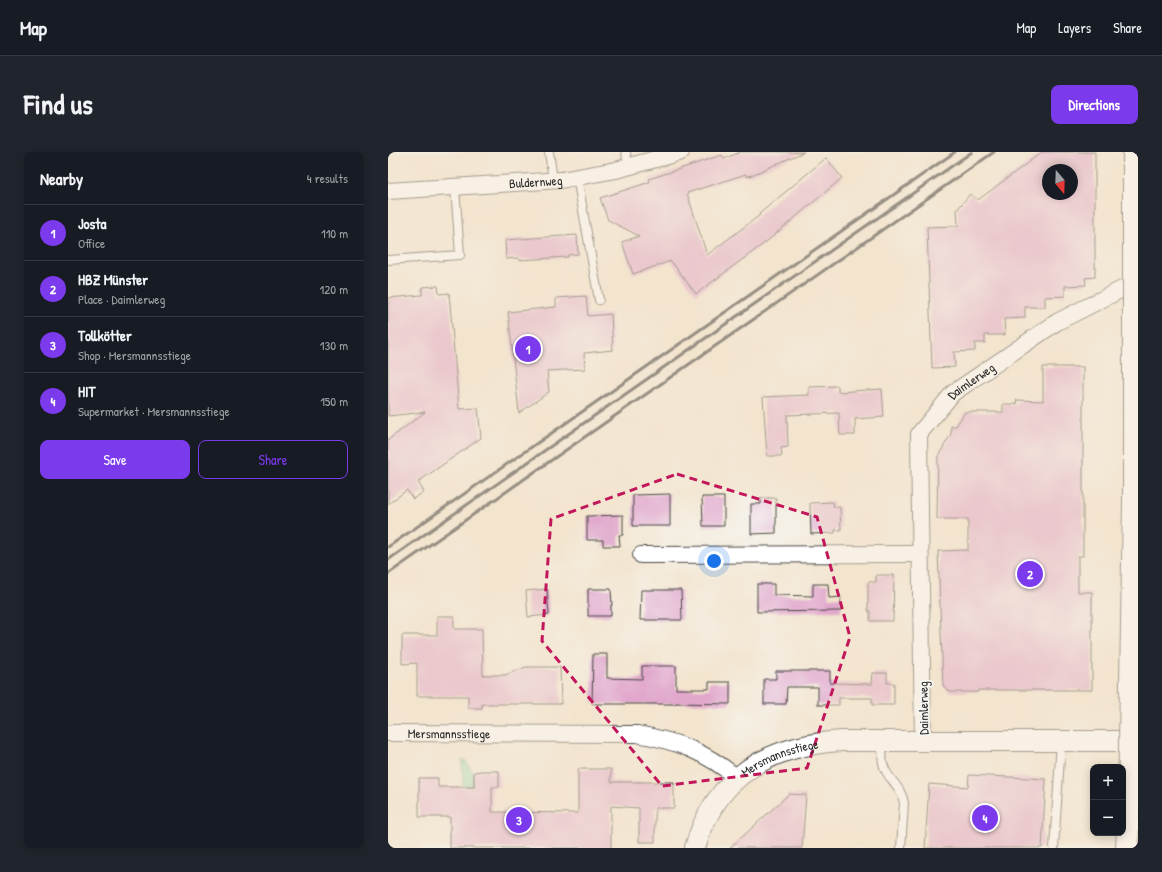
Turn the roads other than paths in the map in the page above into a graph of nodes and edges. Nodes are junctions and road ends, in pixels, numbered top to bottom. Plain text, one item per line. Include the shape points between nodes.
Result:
1 (549, 152) edge
2 (681, 152) edge
3 (1134, 152) edge
4 (627, 160) edge
5 (576, 178) junction
6 (553, 180) junction
7 (455, 188) junction
8 (388, 191) edge
9 (388, 260) edge
10 (1138, 281) edge
11 (599, 300) dead end
12 (920, 554) junction
13 (641, 555) dead end
14 (388, 733) edge
15 (882, 741) junction
16 (1138, 741) edge
17 (923, 742) junction
18 (1061, 742) junction
19 (737, 778) junction
20 (694, 848) edge
21 (901, 848) edge
22 (1054, 848) edge
23 (1127, 848) edge

1 - 6 lane
2 - 4 street, Buldernweg
3 - 23 highway, bridge via 1134,501
4 - 5 street, Buldernweg
5 - 6 street, Buldernweg
5 - 11 lane
6 - 7 street, Buldernweg
7 - 8 street, Buldernweg
7 - 9 lane via 460,255
10 - 12 street, Daimlerweg via 1057,322 953,393 919,434
12 - 13 street
12 - 17 street, Daimlerweg
14 - 19 street, Mersmannsstiege via 637,734 690,748 716,762
15 - 17 street, Mersmannsstiege
15 - 19 street, Mersmannsstiege via 831,741 797,747 754,764
15 - 21 lane via 884,767 903,796
16 - 18 street, Mersmannsstiege
17 - 18 street, Mersmannsstiege
18 - 22 lane
19 - 20 street via 714,805 702,826

